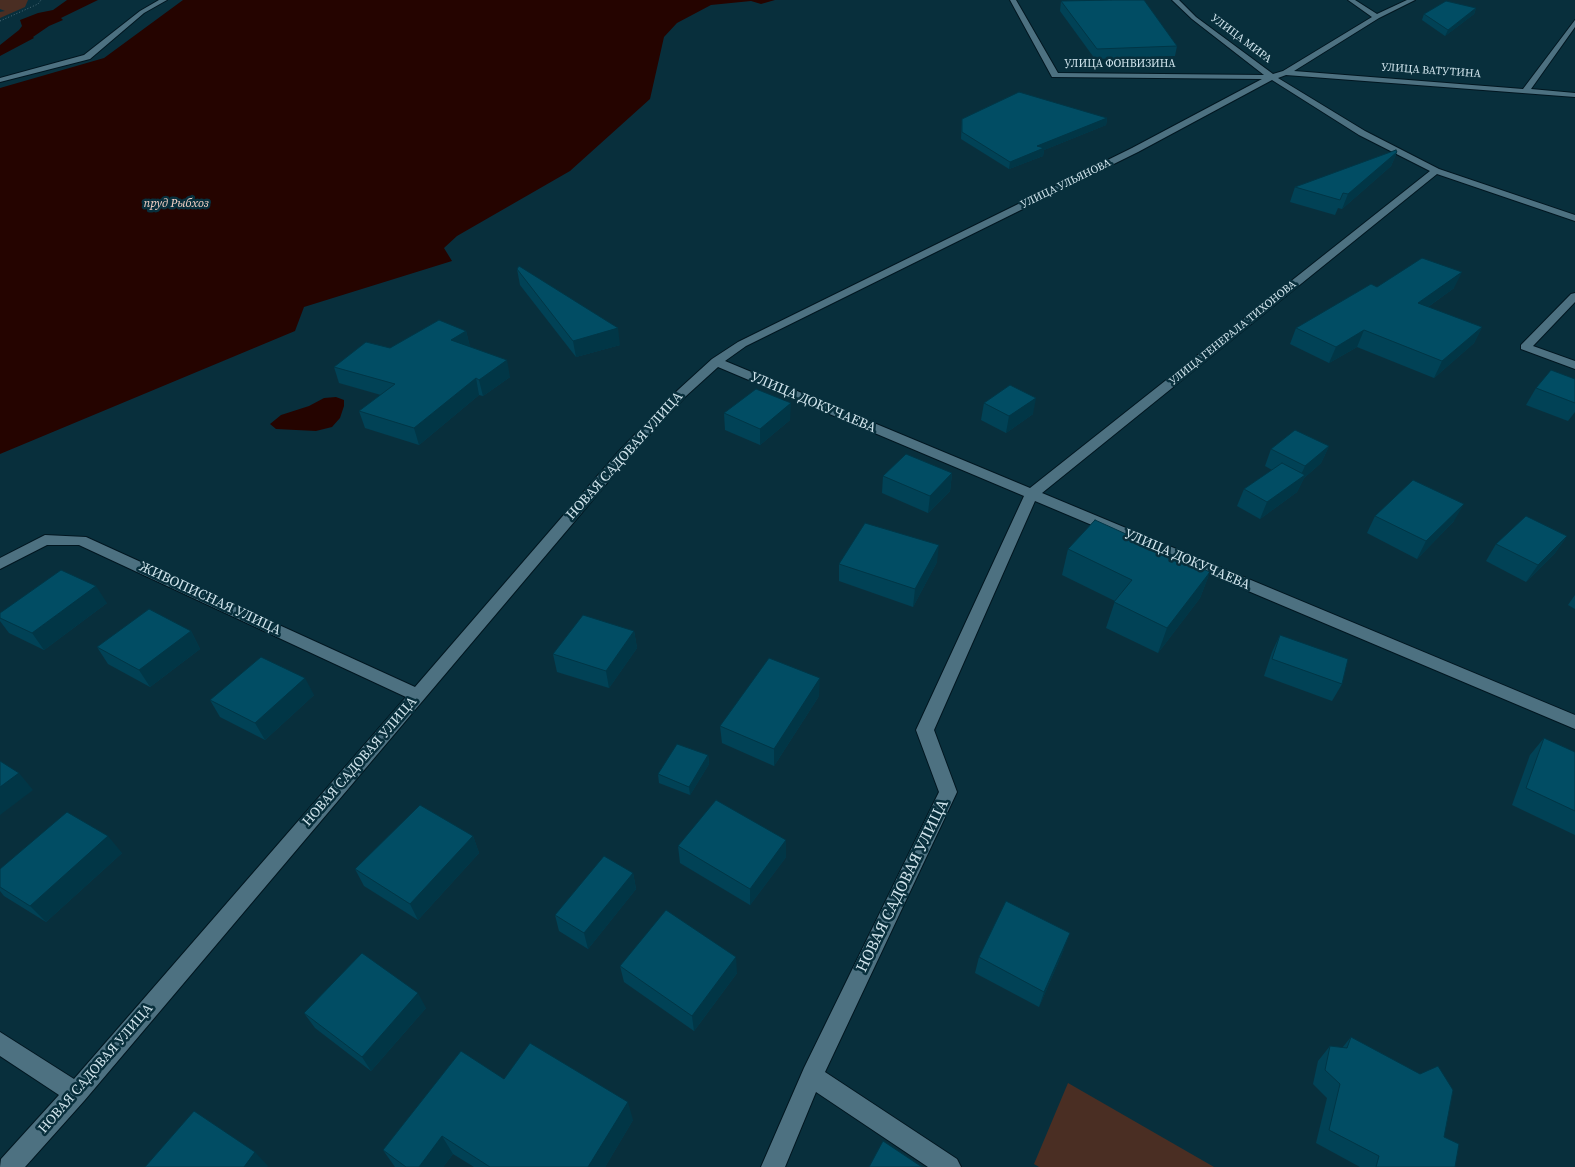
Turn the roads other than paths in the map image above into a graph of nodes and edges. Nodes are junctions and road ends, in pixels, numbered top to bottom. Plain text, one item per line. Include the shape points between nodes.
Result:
1 (164, 0) edge
2 (1013, 0) edge
3 (1175, 0) edge
4 (1350, 0) edge
5 (1412, 0) edge
6 (1376, 17) junction
7 (1575, 22) edge
8 (1286, 73) junction
9 (1272, 76) junction
10 (0, 80) edge
11 (1526, 89) junction
12 (1575, 95) edge
13 (1436, 171) junction
14 (1575, 218) edge
15 (1575, 296) edge
16 (716, 362) junction
17 (1575, 364) edge
18 (1031, 495) junction
19 (0, 564) edge
20 (417, 695) junction
21 (1575, 722) edge
22 (0, 1043) edge
23 (812, 1076) junction
24 (76, 1093) junction
25 (9, 1167) edge
26 (773, 1167) edge
27 (949, 1167) edge

1 - 10 street via 142,12 87,57
2 - 9 street, УЛИЦА ФОНВИЗИНА via 1055,76
3 - 9 street, УЛИЦА МИРА
4 - 6 street
5 - 6 street, УЛИЦА УЛЬЯНОВА
6 - 8 street, УЛИЦА УЛЬЯНОВА
7 - 11 street
8 - 9 street, УЛИЦА УЛЬЯНОВА
8 - 11 street, УЛИЦА ВАТУТИНА
9 - 13 street, УЛИЦА МИРА via 1362,133
9 - 16 street, УЛИЦА УЛЬЯНОВА via 1135,150 742,344
11 - 12 street, УЛИЦА ВАТУТИНА
13 - 14 street, УЛИЦА МИРА
13 - 18 street, УЛИЦА ГЕНЕРАЛА ТИХОНОВА
15 - 17 street via 1524,347
16 - 18 street, УЛИЦА ДОКУЧАЕВА
16 - 20 street, НОВАЯ САДОВАЯ УЛИЦА via 624,454
18 - 21 street, УЛИЦА ДОКУЧАЕВА
18 - 23 street, НОВАЯ САДОВАЯ УЛИЦА via 925,730 948,792
19 - 20 street, ЖИВОПИСНАЯ УЛИЦА via 45,540 82,540
20 - 24 street, НОВАЯ САДОВАЯ УЛИЦА
22 - 24 street
23 - 26 street, НОВАЯ САДОВАЯ УЛИЦА
23 - 27 street
24 - 25 street, НОВАЯ САДОВАЯ УЛИЦА

